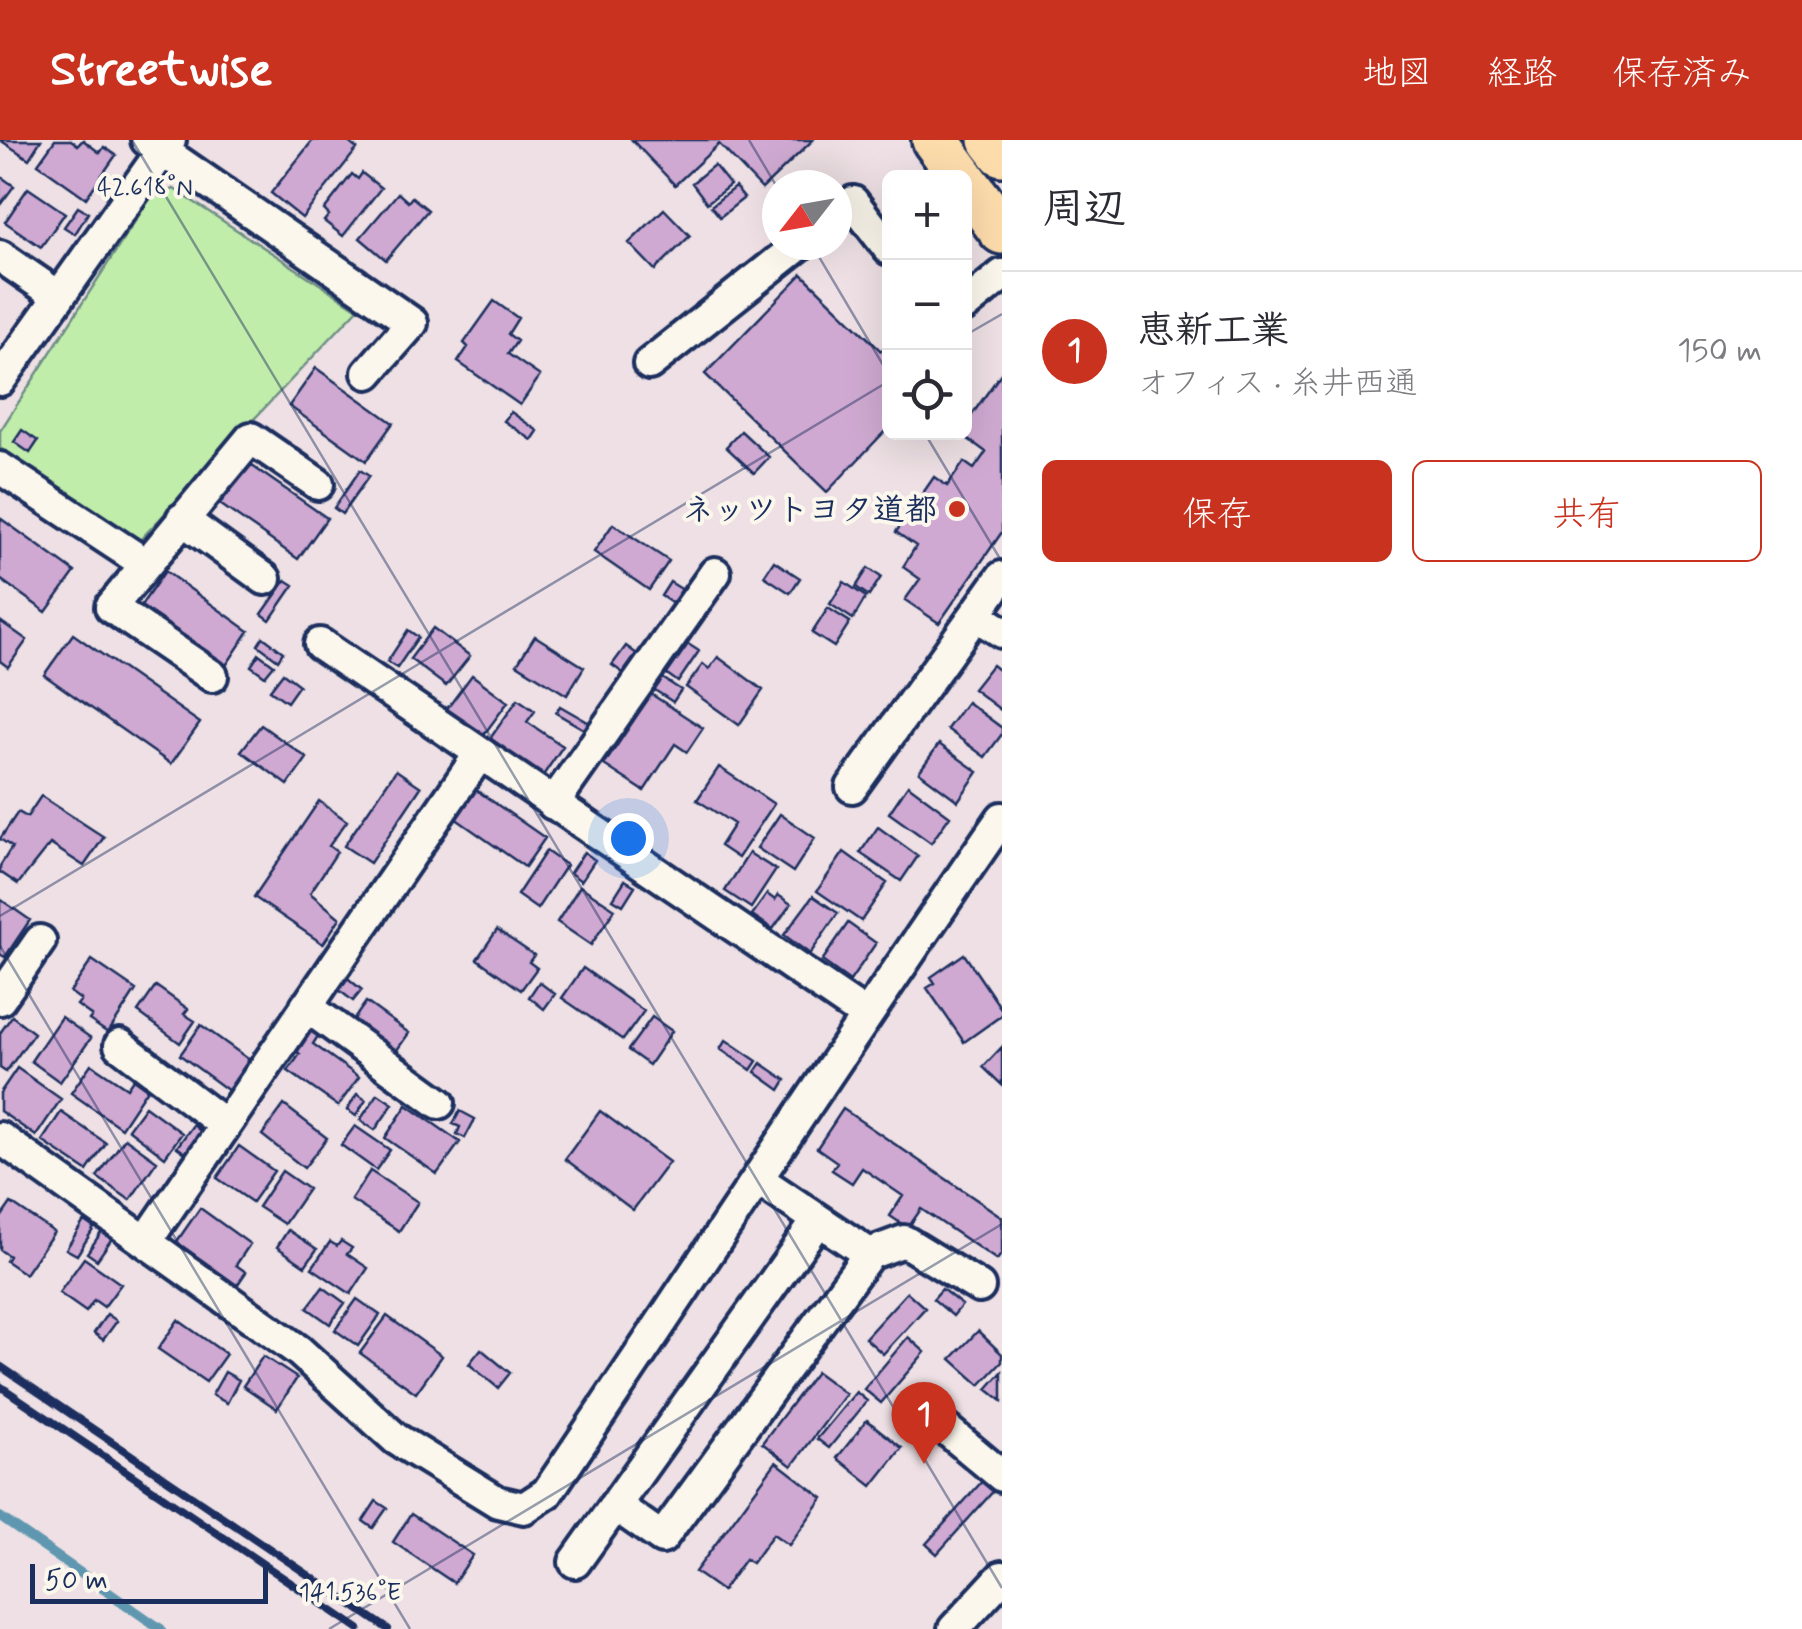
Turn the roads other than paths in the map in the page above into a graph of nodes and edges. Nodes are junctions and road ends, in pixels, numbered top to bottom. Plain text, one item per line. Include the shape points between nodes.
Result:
1 (936, 140) edge
2 (992, 140) edge
3 (159, 143) edge
4 (1002, 153) edge
5 (958, 170) edge
6 (972, 190) edge
7 (852, 203) edge
8 (1002, 231) edge
9 (882, 239) edge
10 (0, 256) edge
11 (780, 260) edge
12 (1002, 275) edge
13 (58, 296) junction
14 (972, 299) edge
15 (648, 364) dead end
16 (368, 373) dead end
17 (0, 380) edge
18 (0, 468) edge
19 (318, 484) dead end
20 (182, 519) junction
21 (144, 563) junction
22 (716, 573) dead end
23 (1002, 577) edge
24 (265, 578) dead end
25 (975, 615) junction
26 (1002, 632) edge
27 (320, 644) dead end
28 (212, 676) dead end
29 (479, 755) junction
30 (852, 787) dead end
31 (553, 804) junction
32 (1002, 818) edge
33 (40, 941) dead end
34 (1, 996) edge
35 (306, 1006) junction
36 (865, 1015) junction
37 (120, 1046) dead end
38 (439, 1103) dead end
39 (225, 1125) junction
40 (0, 1138) edge
41 (759, 1180) junction
42 (818, 1220) junction
43 (147, 1240) junction
44 (870, 1254) junction
45 (980, 1287) dead end
46 (941, 1425) dead end
47 (1002, 1476) edge
48 (615, 1505) junction
49 (574, 1562) dead end
50 (1002, 1577) edge
51 (954, 1629) edge

1 - 5 highway
2 - 4 highway
3 - 13 street
3 - 16 street via 412,323
6 - 8 highway
7 - 9 street
10 - 13 street
11 - 15 street
12 - 14 street
13 - 17 street
18 - 21 street
19 - 20 street via 251,438
20 - 21 street
20 - 24 street
21 - 28 street via 110,607
22 - 31 street
23 - 25 street
25 - 26 street
25 - 30 street
27 - 29 street
29 - 31 street
29 - 35 street
31 - 36 street
32 - 36 street
33 - 34 street
35 - 38 street
35 - 39 street
36 - 41 street
37 - 39 street
39 - 43 street
40 - 43 street
41 - 42 street
41 - 43 street via 547,1493 524,1508 498,1502 396,1439 299,1352
42 - 44 street
42 - 48 street
44 - 45 street via 904,1241
44 - 48 street via 662,1538
46 - 47 street
48 - 49 street
50 - 51 street

